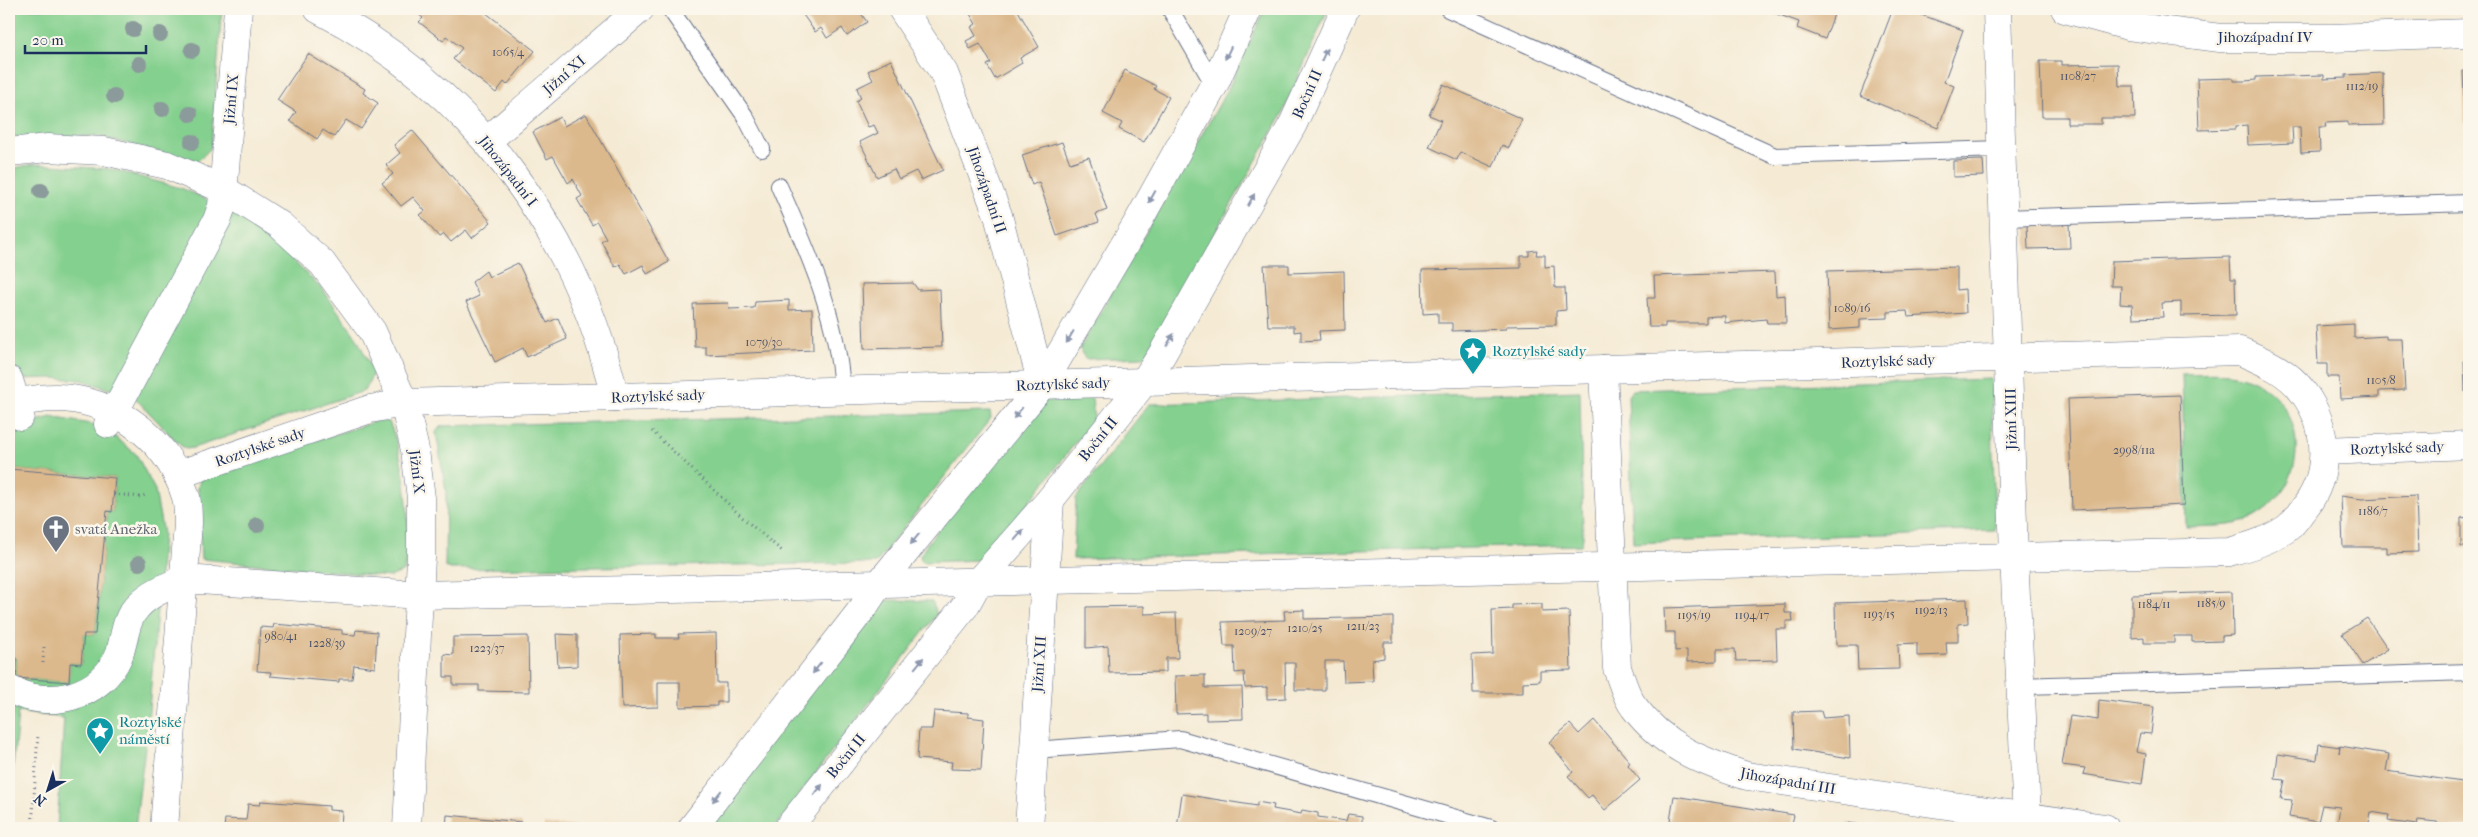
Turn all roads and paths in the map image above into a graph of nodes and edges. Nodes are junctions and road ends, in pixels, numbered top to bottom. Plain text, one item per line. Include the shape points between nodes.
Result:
1 (238, 9) edge
2 (318, 9) edge
3 (640, 9) edge
4 (670, 9) edge
5 (902, 9) edge
6 (1170, 9) edge
7 (1248, 9) edge
8 (1345, 9) edge
9 (1448, 9) edge
10 (1997, 9) edge
11 (2064, 9) edge
12 (2469, 32) edge
13 (1214, 85) junction
14 (487, 141) junction
15 (2002, 149) junction
16 (762, 150) dead end
17 (9, 152) edge
18 (779, 186) dead end
19 (224, 189) junction
20 (2469, 203) edge
21 (2005, 218) junction
22 (2009, 357) junction
23 (1602, 369) junction
24 (1144, 382) junction
25 (1042, 384) junction
26 (842, 390) junction
27 (615, 397) junction
28 (13, 401) edge
29 (404, 403) junction
30 (112, 418) junction
31 (2469, 445) edge
32 (2325, 451) junction
33 (177, 475) junction
34 (114, 494) dead end
35 (148, 494) dead end
36 (1050, 500) junction
37 (2014, 557) junction
38 (1611, 567) junction
39 (184, 579) junction
40 (1044, 580) junction
41 (978, 582) junction
42 (879, 584) junction
43 (824, 586) junction
44 (419, 595) junction
45 (2469, 672) edge
46 (2022, 686) junction
47 (9, 689) edge
48 (39, 727) dead end
49 (1034, 750) junction
50 (2026, 823) edge
51 (32, 828) edge
52 (164, 828) edge
53 (407, 828) edge
54 (692, 828) edge
55 (788, 828) edge
56 (1029, 828) edge
57 (1492, 828) edge
58 (2105, 828) edge

1 - 19 street, Jižní IX
2 - 14 street, Jihozápadní I via 402,60 446,98
3 - 14 street, Jižní XI
4 - 16 lane via 745,116
5 - 25 street, Jihozápadní II via 944,73 998,215
6 - 13 lane
7 -> 13 street
24 -> 8 street, Boční II via 1214,267 1293,124
9 - 15 lane via 1775,156
10 - 15 street, Jižní XIII
11 - 12 street, Jihozápadní IV via 2128,26 2220,38 2331,38
13 -> 25 street
14 - 27 street, Jihozápadní I via 540,211 562,250 588,306
15 - 21 street, Jižní XIII
17 - 19 street, Jižní X via 48,148 104,151 167,165
18 - 26 lane via 827,304
19 - 29 street, Jižní X via 280,225 322,263 372,331
19 - 30 street, Jižní IX via 218,220
20 - 21 lane
21 - 22 street, Jižní XIII
22 - 23 street, Roztylské sady
22 - 32 street, Roztylské sady via 2240,351 2276,367 2303,391 2319,420
22 - 37 street, Jižní XIII
23 - 24 street, Roztylské sady
23 - 38 street, Jihozápadní III
24 - 25 street, Roztylské sady
24 - 36 street, Boční II
25 - 26 street, Roztylské sady
25 -> 42 street
26 - 27 street, Roztylské sady
27 - 29 street, Roztylské sady
27 - 43 path via 743,518
28 - 30 street via 56,397 87,401
29 - 33 street, Roztylské sady via 370,409
29 - 44 street, Jižní X via 415,450 421,498
30 - 33 street via 138,426 157,444
31 - 32 street, Roztylské sady
32 - 37 street, Roztylské sady via 2320,478 2310,502 2288,528 2260,544 2229,552
33 - 39 street via 186,499 188,524
34 - 35 path via 141,497
36 - 40 street, Jižní XII
41 -> 36 street, Boční II
37 - 38 street, Roztylské sady
37 - 46 street, Jižní XIII
38 - 40 street, Roztylské sady
38 - 50 street, Jihozápadní III via 1617,668 1633,706 1664,739 1706,763 1747,776
39 - 44 street, Roztylské sady
39 - 47 street via 147,597 132,613 119,656 106,676 89,689 69,698 41,700
39 - 52 street
40 - 41 street, Roztylské sady
40 - 49 street, Jižní XII
41 - 42 street, Roztylské sady
55 -> 41 street, Boční II via 965,606
42 - 43 street, Roztylské sady
42 -> 54 street
43 - 44 street, Roztylské sady
44 - 53 street, Jižní X
45 - 46 lane
46 - 50 street, Jižní XIII
48 - 51 path
49 - 56 street, Jižní XII
49 - 57 lane via 1180,739
50 - 58 street, Jihozápadní III

